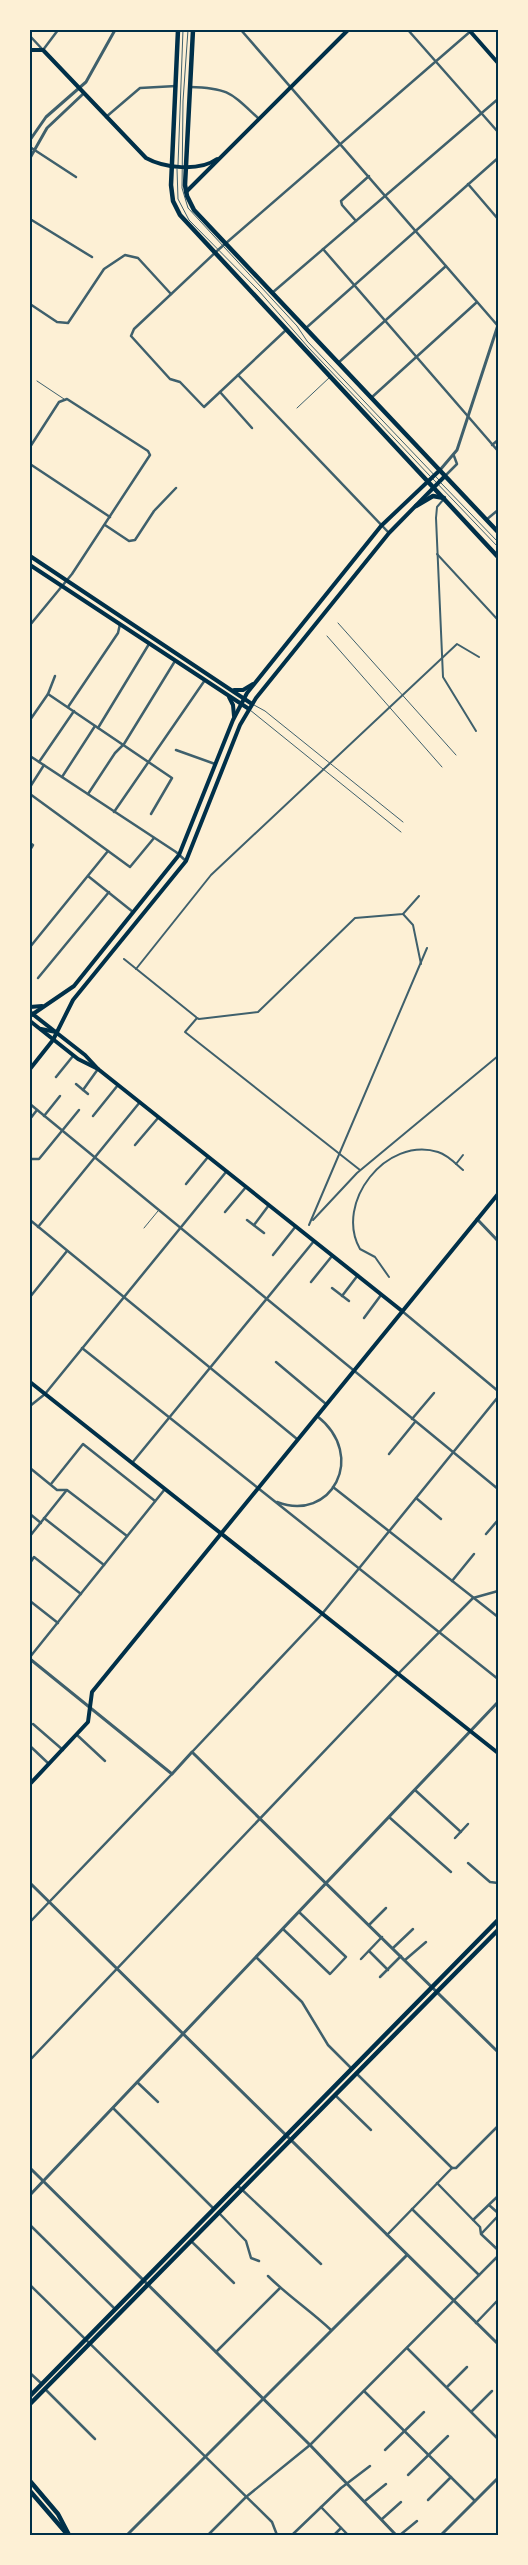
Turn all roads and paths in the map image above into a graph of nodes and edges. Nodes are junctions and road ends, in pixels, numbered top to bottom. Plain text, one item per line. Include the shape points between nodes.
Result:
1 (58, 30) edge
2 (115, 30) edge
3 (178, 30) edge
4 (182, 30) edge
5 (188, 30) edge
6 (193, 30) edge
7 (242, 30) edge
8 (348, 30) edge
9 (408, 30) edge
10 (470, 31) edge
11 (30, 36) edge
12 (30, 50) edge
13 (43, 50) junction
14 (436, 62) junction
15 (498, 63) edge
16 (176, 86) junction
17 (291, 86) junction
18 (190, 87) junction
19 (78, 89) junction
20 (83, 94) junction
21 (498, 99) edge
22 (482, 113) junction
23 (106, 117) junction
24 (258, 118) junction
25 (498, 132) edge
26 (30, 140) edge
27 (341, 143) junction
28 (30, 147) edge
29 (34, 150) junction
30 (30, 158) edge
31 (498, 158) edge
32 (217, 159) junction
33 (180, 166) junction
34 (369, 176) junction
35 (76, 177) dead end
36 (468, 184) junction
37 (186, 192) junction
38 (386, 196) junction
39 (30, 219) edge
40 (498, 219) edge
41 (356, 221) junction
42 (415, 230) junction
43 (223, 245) junction
44 (323, 249) junction
45 (216, 252) junction
46 (92, 257) dead end
47 (446, 266) junction
48 (354, 285) junction
49 (272, 293) junction
50 (171, 294) junction
51 (477, 302) junction
52 (30, 304) edge
53 (385, 321) junction
54 (498, 326) edge
55 (306, 328) junction
56 (286, 330) junction
57 (417, 357) junction
58 (338, 363) junction
59 (238, 375) junction
60 (330, 376) junction
61 (37, 381) dead end
62 (220, 392) junction
63 (372, 398) junction
64 (64, 399) junction
65 (297, 408) dead end
66 (468, 417) junction
67 (252, 428) dead end
68 (498, 440) edge
69 (492, 445) junction
70 (30, 447) edge
71 (498, 451) edge
72 (454, 456) junction
73 (30, 464) edge
74 (440, 470) junction
75 (445, 476) junction
76 (431, 478) junction
77 (437, 484) junction
78 (176, 488) dead end
79 (444, 498) junction
80 (416, 506) junction
81 (498, 510) edge
82 (391, 515) junction
83 (110, 517) junction
84 (486, 520) junction
85 (399, 522) junction
86 (105, 525) junction
87 (380, 526) junction
88 (498, 532) edge
89 (389, 533) junction
90 (498, 542) edge
91 (498, 547) edge
92 (437, 554) junction
93 (30, 556) edge
94 (498, 557) edge
95 (30, 565) edge
96 (66, 580) junction
97 (60, 586) junction
98 (498, 620) edge
99 (338, 623) dead end
100 (120, 624) junction
101 (30, 625) edge
102 (327, 636) dead end
103 (149, 644) junction
104 (275, 657) junction
105 (442, 657) junction
106 (479, 657) dead end
107 (175, 661) junction
108 (283, 663) junction
109 (55, 676) dead end
110 (205, 680) junction
111 (255, 682) junction
112 (230, 688) junction
113 (48, 694) junction
114 (226, 694) junction
115 (402, 695) junction
116 (244, 698) junction
117 (241, 704) junction
118 (252, 704) junction
119 (68, 707) junction
120 (389, 707) junction
121 (248, 709) junction
122 (74, 711) junction
123 (30, 716) edge
124 (233, 720) junction
125 (97, 727) junction
126 (476, 731) dead end
127 (124, 744) junction
128 (176, 750) dead end
129 (456, 755) dead end
130 (30, 756) edge
131 (39, 762) junction
132 (148, 762) junction
133 (215, 764) junction
134 (330, 764) junction
135 (44, 765) junction
136 (442, 767) dead end
137 (324, 770) junction
138 (62, 777) junction
139 (30, 787) edge
140 (30, 794) edge
141 (88, 794) junction
142 (200, 803) junction
143 (208, 805) junction
144 (114, 812) junction
145 (151, 814) dead end
146 (402, 822) dead end
147 (401, 832) dead end
148 (154, 838) junction
149 (31, 844) edge
150 (30, 850) edge
151 (109, 851) junction
152 (179, 855) junction
153 (186, 861) junction
154 (88, 876) junction
155 (109, 892) junction
156 (419, 896) dead end
157 (133, 912) junction
158 (403, 914) junction
159 (30, 947) edge
160 (428, 948) dead end
161 (124, 959) dead end
162 (421, 964) junction
163 (136, 969) junction
164 (38, 978) dead end
165 (46, 1005) junction
166 (30, 1007) edge
167 (31, 1014) edge
168 (197, 1018) junction
169 (30, 1021) edge
170 (39, 1028) junction
171 (57, 1032) junction
172 (53, 1040) junction
173 (73, 1056) junction
174 (498, 1056) edge
175 (30, 1069) edge
176 (98, 1069) junction
177 (56, 1077) dead end
178 (76, 1084) dead end
179 (118, 1085) junction
180 (83, 1090) junction
181 (88, 1094) dead end
182 (60, 1096) dead end
183 (140, 1102) junction
184 (30, 1104) edge
185 (37, 1110) junction
186 (79, 1110) dead end
187 (44, 1116) junction
188 (93, 1116) dead end
189 (158, 1117) junction
190 (30, 1119) edge
191 (62, 1131) junction
192 (135, 1145) dead end
193 (340, 1154) junction
194 (463, 1155) dead end
195 (208, 1157) junction
196 (94, 1158) junction
197 (30, 1159) edge
198 (456, 1164) junction
199 (360, 1170) junction
200 (463, 1170) dead end
201 (227, 1171) junction
202 (186, 1184) dead end
203 (246, 1186) junction
204 (498, 1194) edge
205 (269, 1205) junction
206 (159, 1210) junction
207 (225, 1212) dead end
208 (477, 1219) junction
209 (30, 1220) edge
210 (247, 1220) dead end
211 (312, 1221) junction
212 (254, 1225) junction
213 (308, 1225) dead end
214 (296, 1226) junction
215 (38, 1227) junction
216 (144, 1228) dead end
217 (180, 1228) junction
218 (264, 1233) dead end
219 (314, 1241) junction
220 (498, 1241) edge
221 (67, 1251) junction
222 (273, 1255) dead end
223 (332, 1255) junction
224 (358, 1275) junction
225 (389, 1277) dead end
226 (311, 1282) dead end
227 (332, 1288) dead end
228 (382, 1294) junction
229 (342, 1296) junction
230 (30, 1297) edge
231 (124, 1297) junction
232 (266, 1299) junction
233 (349, 1301) dead end
234 (402, 1311) junction
235 (364, 1318) dead end
236 (82, 1348) junction
237 (276, 1362) dead end
238 (210, 1368) junction
239 (354, 1371) junction
240 (30, 1382) edge
241 (498, 1391) edge
242 (434, 1393) dead end
243 (45, 1394) junction
244 (498, 1397) edge
245 (31, 1404) edge
246 (326, 1404) junction
247 (316, 1416) junction
248 (170, 1418) junction
249 (414, 1420) junction
250 (297, 1439) junction
251 (453, 1452) junction
252 (389, 1454) dead end
253 (132, 1463) junction
254 (30, 1468) edge
255 (51, 1484) junction
256 (333, 1487) junction
257 (258, 1488) junction
258 (165, 1489) junction
259 (67, 1490) junction
260 (498, 1490) edge
261 (269, 1497) junction
262 (416, 1498) junction
263 (155, 1501) junction
264 (30, 1514) edge
265 (44, 1518) junction
266 (441, 1519) dead end
267 (498, 1520) edge
268 (41, 1523) junction
269 (389, 1531) junction
270 (220, 1533) junction
271 (486, 1534) dead end
272 (30, 1536) edge
273 (127, 1536) junction
274 (474, 1554) dead end
275 (30, 1562) edge
276 (104, 1565) junction
277 (359, 1569) junction
278 (452, 1581) junction
279 (498, 1591) edge
280 (81, 1594) junction
281 (474, 1598) junction
282 (30, 1601) edge
283 (322, 1614) junction
284 (498, 1618) edge
285 (58, 1623) junction
286 (440, 1633) junction
287 (30, 1658) edge
288 (398, 1674) junction
289 (498, 1680) edge
290 (498, 1702) edge
291 (90, 1708) junction
292 (33, 1724) dead end
293 (471, 1732) junction
294 (77, 1735) junction
295 (30, 1746) edge
296 (63, 1750) junction
297 (192, 1752) junction
298 (498, 1753) edge
299 (105, 1761) dead end
300 (49, 1764) junction
301 (172, 1774) junction
302 (30, 1784) edge
303 (415, 1790) junction
304 (389, 1817) junction
305 (260, 1818) junction
306 (468, 1824) dead end
307 (461, 1832) junction
308 (455, 1838) dead end
309 (468, 1862) dead end
310 (451, 1872) dead end
311 (30, 1883) edge
312 (327, 1883) junction
313 (498, 1883) edge
314 (49, 1902) junction
315 (386, 1908) dead end
316 (299, 1912) junction
317 (498, 1920) edge
318 (30, 1922) edge
319 (369, 1925) junction
320 (283, 1929) junction
321 (413, 1929) dead end
322 (498, 1930) edge
323 (382, 1937) junction
324 (426, 1942) dead end
325 (393, 1948) junction
326 (369, 1951) junction
327 (401, 1956) junction
328 (256, 1957) junction
329 (361, 1959) dead end
330 (405, 1960) junction
331 (117, 1968) junction
332 (388, 1970) junction
333 (380, 1977) dead end
334 (432, 1987) junction
335 (437, 1992) junction
336 (183, 2034) junction
337 (498, 2052) edge
338 (30, 2060) edge
339 (352, 2069) junction
340 (356, 2073) junction
341 (137, 2082) junction
342 (335, 2094) junction
343 (158, 2102) dead end
344 (112, 2108) junction
345 (498, 2126) edge
346 (371, 2130) dead end
347 (286, 2136) junction
348 (290, 2140) junction
349 (30, 2168) edge
350 (452, 2168) junction
351 (43, 2181) junction
352 (437, 2183) junction
353 (238, 2185) junction
354 (242, 2189) junction
355 (30, 2195) edge
356 (498, 2196) edge
357 (489, 2204) junction
358 (412, 2209) junction
359 (216, 2211) junction
360 (498, 2215) edge
361 (473, 2220) junction
362 (30, 2225) edge
363 (481, 2234) junction
364 (387, 2235) junction
365 (190, 2241) junction
366 (498, 2250) edge
367 (407, 2255) junction
368 (498, 2256) edge
369 (259, 2260) dead end
370 (321, 2264) dead end
371 (479, 2275) junction
372 (268, 2276) dead end
373 (144, 2281) junction
374 (234, 2283) dead end
375 (30, 2285) edge
376 (148, 2285) junction
377 (280, 2288) junction
378 (498, 2300) edge
379 (454, 2301) junction
380 (115, 2309) junction
381 (476, 2323) junction
382 (331, 2331) junction
383 (87, 2342) junction
384 (498, 2344) edge
385 (407, 2348) junction
386 (216, 2352) junction
387 (467, 2367) dead end
388 (30, 2373) edge
389 (42, 2384) junction
390 (447, 2387) junction
391 (45, 2389) junction
392 (364, 2391) junction
393 (492, 2391) dead end
394 (30, 2396) edge
395 (263, 2398) junction
396 (30, 2404) edge
397 (424, 2412) dead end
398 (472, 2412) junction
399 (404, 2431) junction
400 (448, 2436) dead end
401 (95, 2439) dead end
402 (498, 2439) edge
403 (310, 2445) junction
404 (385, 2450) dead end
405 (429, 2455) junction
406 (205, 2457) junction
407 (370, 2466) dead end
408 (408, 2475) dead end
409 (451, 2477) junction
410 (498, 2478) edge
411 (30, 2481) edge
412 (348, 2483) junction
413 (386, 2484) dead end
414 (30, 2491) edge
415 (246, 2497) junction
416 (428, 2500) dead end
417 (365, 2501) junction
418 (475, 2501) junction
419 (402, 2502) dead end
420 (321, 2506) junction
421 (382, 2519) junction
422 (417, 2521) dead end
423 (341, 2528) junction
424 (69, 2535) edge
425 (126, 2535) edge
426 (208, 2535) edge
427 (277, 2535) edge
428 (292, 2535) edge
429 (334, 2535) edge
430 (348, 2535) edge
431 (398, 2535) edge
432 (441, 2535) edge

1 - 13 street
2 - 19 street via 88,80
3 - 16 main road
4 - 33 lane
5 - 33 lane
6 - 18 main road
7 - 17 street
8 - 17 main road
9 - 14 street
10 - 14 street
10 - 15 main road
11 - 13 street
12 - 13 main road
13 - 19 main road
14 - 22 street
14 - 27 street
16 - 23 street via 140,88
16 - 33 main road
17 - 24 main road
17 - 27 street
18 - 24 street via 228,92
18 - 33 main road
19 - 20 main road
19 - 26 street via 46,117
20 - 23 main road
20 - 29 street via 47,128
21 - 22 street
22 - 25 street
22 - 38 street
23 - 33 main road via 146,158
24 - 32 main road
27 - 34 street
27 - 43 street
28 - 29 street
29 - 30 street
29 - 35 street
31 - 36 street
32 - 33 main road via 206,164
32 - 37 main road
33 - 37 main road
33 - 43 lane via 188,208
33 - 45 main road via 172,192 176,208 185,222
34 - 38 street
34 - 41 street via 341,202
36 - 40 street
36 - 42 street
37 - 43 main road via 196,214
38 - 41 street
38 - 42 street
39 - 46 street
41 - 44 street
42 - 47 street
42 - 48 street
43 - 45 street
43 - 49 main road
43 - 76 lane
44 - 48 street
44 - 49 street
45 - 50 street
45 - 56 main road
45 - 76 lane
47 - 51 street
47 - 53 street
48 - 53 street
48 - 55 street
49 - 55 main road
50 - 52 street via 138,258 124,255 104,269 66,323 57,322
50 - 62 street via 134,329 132,339 170,379 180,382 204,407
51 - 54 street
51 - 57 street
53 - 57 street
53 - 58 street
54 - 66 street
55 - 58 main road
56 - 59 street
56 - 60 main road
57 - 63 street
57 - 66 street
58 - 63 main road
59 - 62 street
59 - 87 street
60 - 65 lane
60 - 76 main road
61 - 64 lane
62 - 67 street
63 - 74 main road
64 - 70 street
64 - 83 street via 71,400 148,451 150,457
66 - 69 street
66 - 72 street
68 - 69 street
69 - 71 street
72 - 74 street
72 - 75 street via 457,464
73 - 83 street
74 - 75 main road
74 - 76 main road
75 - 77 main road
75 - 84 main road
76 - 77 main road
76 - 77 lane
76 - 82 main road
77 - 79 main road
77 - 80 main road
77 - 90 lane
77 - 91 lane
78 - 86 street via 154,511 135,540 129,541
79 - 80 main road via 433,496
79 - 92 street via 436,507
79 - 94 main road
80 - 85 main road
81 - 84 street
82 - 85 main road
82 - 87 main road
83 - 86 street
84 - 88 main road
85 - 89 main road
86 - 96 street
87 - 89 street
87 - 104 main road
89 - 108 main road
92 - 98 street
92 - 105 street
93 - 96 main road
95 - 97 main road
96 - 97 street
96 - 112 main road
97 - 100 main road
97 - 101 street
99 - 115 lane
100 - 103 main road
100 - 119 street via 113,641
102 - 120 lane
103 - 107 main road
103 - 125 street
104 - 108 main road
104 - 111 main road
105 - 106 street via 457,644
105 - 115 street
105 - 126 street via 442,677
107 - 110 main road
107 - 127 street
108 - 118 main road
109 - 113 street
110 - 114 main road
110 - 132 street
111 - 112 main road via 243,690
111 - 116 main road
112 - 116 main road
113 - 119 street
113 - 123 street
114 - 117 main road
114 - 124 main road via 234,706
115 - 120 street
115 - 129 lane
116 - 117 main road
116 - 118 main road
117 - 121 main road
117 - 124 main road
118 - 121 main road
118 - 134 lane
119 - 122 street
120 - 134 street
120 - 136 lane
121 - 137 lane
121 - 143 main road
122 - 125 street
122 - 131 street
124 - 133 main road
125 - 127 street
125 - 138 street
127 - 132 street
127 - 141 street
128 - 133 street
130 - 131 street
131 - 135 street
132 - 144 street
132 - 145 street via 172,778
133 - 142 main road
134 - 137 street
134 - 146 lane
135 - 138 street
135 - 139 street
137 - 147 lane
137 - 163 street via 211,875
138 - 141 street
140 - 151 street
141 - 144 street
142 - 143 main road
142 - 152 main road
143 - 153 main road
144 - 148 street
148 - 151 street via 130,867
148 - 152 street
149 - 150 street
151 - 154 street
152 - 153 street
152 - 157 main road
153 - 171 main road via 73,1000
154 - 155 street
154 - 159 street
155 - 157 street
155 - 164 street
156 - 158 street
157 - 165 main road via 74,986
158 - 162 street via 413,925
158 - 168 street via 355,918 258,1012
160 - 162 street
161 - 163 street
162 - 193 street
163 - 168 street
165 - 166 main road
165 - 167 main road
167 - 171 main road
168 - 193 street via 185,1032
169 - 170 main road
170 - 171 main road
170 - 172 main road
171 - 172 main road
171 - 176 main road
172 - 173 main road
172 - 175 main road
173 - 176 main road
173 - 177 street
174 - 199 street
176 - 179 main road
176 - 180 street
178 - 180 street
179 - 183 main road
179 - 188 street
180 - 181 street
182 - 187 street
183 - 189 main road
183 - 196 street
184 - 185 street
185 - 187 street
185 - 190 street
186 - 191 street
187 - 191 street
189 - 192 street
189 - 195 main road
191 - 196 street
191 - 197 street via 39,1159
193 - 199 street
193 - 211 street
194 - 198 street
195 - 201 main road
195 - 202 street
196 - 206 street
196 - 215 street
198 - 200 street
198 - 225 street via 433,1151 405,1154 378,1169 360,1192 353,1220 357,1243 362,1251 375,1257
199 - 211 street
201 - 203 main road
201 - 217 street
203 - 205 main road
203 - 207 street
204 - 208 main road
205 - 212 street
205 - 214 main road
206 - 216 lane
206 - 217 street
208 - 220 street
208 - 234 main road
209 - 215 street
210 - 212 street
211 - 213 street
212 - 218 street
214 - 219 main road
214 - 222 street
215 - 221 street
217 - 231 street
217 - 232 street
219 - 223 main road
219 - 232 street
221 - 230 street
221 - 231 street
223 - 224 main road
223 - 226 street
224 - 228 main road
224 - 229 street
227 - 229 street
228 - 234 main road
228 - 235 street
229 - 233 street
231 - 236 street
231 - 238 street
232 - 238 street
232 - 239 street
234 - 239 main road
234 - 241 street
236 - 243 street
236 - 248 street
237 - 246 street
238 - 248 street
238 - 250 street
239 - 246 main road
239 - 249 street
240 - 243 main road
242 - 249 street
243 - 245 street
243 - 253 main road
244 - 251 street
246 - 247 main road
247 - 250 main road
247 - 256 street via 333,1432 341,1447 341,1468
248 - 253 street
248 - 257 street
249 - 251 street
249 - 252 street
250 - 257 main road
251 - 260 street
251 - 262 street
253 - 258 main road
254 - 255 street
255 - 259 street via 57,1490
255 - 263 street via 83,1444
256 - 261 street via 318,1500 303,1505 284,1504
256 - 269 street
257 - 261 street
257 - 270 main road
258 - 263 street
258 - 270 main road
259 - 265 street
259 - 273 street
261 - 277 street
262 - 266 street
262 - 269 street
263 - 273 street
264 - 268 street
265 - 268 street
265 - 276 street
267 - 271 street
268 - 272 street
269 - 277 street
269 - 278 street
270 - 283 main road
270 - 291 main road via 92,1692
273 - 276 street
274 - 278 street
275 - 280 street via 34,1557
276 - 280 street
277 - 283 street
277 - 286 street
278 - 281 street
279 - 281 street
280 - 285 street
281 - 284 street
281 - 286 street
282 - 285 street
283 - 288 main road
283 - 297 street
285 - 287 street
286 - 288 street
286 - 289 street
287 - 291 street
288 - 293 main road
288 - 305 street
290 - 293 street
291 - 294 main road via 88,1722
291 - 301 street
292 - 296 street
293 - 298 main road
293 - 303 street
294 - 296 main road
294 - 299 street
295 - 300 street
296 - 300 main road
297 - 301 street
297 - 305 street
300 - 302 main road
301 - 314 street
303 - 304 street
303 - 307 street
304 - 310 street
304 - 312 street
305 - 312 street
305 - 331 street
306 - 307 street
307 - 308 street
309 - 313 street via 491,1882
311 - 314 street
312 - 316 street
312 - 319 street
314 - 318 street
314 - 331 street
315 - 319 street
316 - 320 street
316 - 320 street via 346,1957 330,1974
317 - 334 main road
319 - 323 street
320 - 328 street
321 - 325 street
322 - 335 main road
323 - 325 street
323 - 326 street
324 - 330 street
325 - 327 street
326 - 329 street
326 - 332 street
327 - 330 street
327 - 332 street
328 - 336 street
328 - 339 street via 302,2002 324,2039
330 - 334 street
331 - 336 street
331 - 338 street
332 - 333 street
334 - 335 street
334 - 339 main road
335 - 337 street
335 - 340 main road
336 - 341 street
336 - 347 street
339 - 340 street
339 - 347 main road
340 - 342 main road
340 - 350 street
341 - 343 street
341 - 344 street
342 - 346 street
342 - 348 main road
344 - 351 street
344 - 359 street
345 - 350 street via 456,2168
347 - 348 street
347 - 353 main road
348 - 354 main road
348 - 364 street
349 - 351 street
350 - 352 street
351 - 355 street
351 - 373 street
352 - 358 street
352 - 361 street
353 - 354 street
353 - 359 main road
354 - 359 main road
354 - 370 street
356 - 357 street
357 - 360 street
357 - 361 street
358 - 364 street
358 - 371 street
359 - 365 main road
359 - 369 street via 243,2238 250,2258
359 - 373 main road
360 - 363 street
361 - 363 street via 481,2228
362 - 380 street
363 - 366 street
364 - 367 street
365 - 374 street
365 - 376 main road
367 - 379 street
367 - 382 street
368 - 371 street
371 - 379 street
372 - 377 street
373 - 376 street
373 - 380 main road
375 - 383 street
376 - 383 main road
376 - 386 street
377 - 382 street via 306,2306
377 - 386 street
378 - 381 street
379 - 381 street
379 - 385 street
380 - 383 main road
381 - 384 street
382 - 395 street
383 - 389 main road
383 - 391 main road
383 - 406 street
385 - 390 street
385 - 392 street
386 - 395 street
387 - 390 street
388 - 389 street
389 - 394 main road
390 - 398 street
391 - 396 main road
391 - 401 street
392 - 399 street
392 - 403 street
393 - 398 street
395 - 403 street
395 - 406 street
397 - 399 street
398 - 402 street
399 - 404 street
399 - 405 street
400 - 405 street
403 - 412 street
403 - 415 street
405 - 408 street
405 - 409 street
406 - 415 street
406 - 425 street
407 - 412 street
409 - 416 street
409 - 418 street
410 - 418 street
411 - 424 main road via 58,2514
412 - 417 street
412 - 420 street
413 - 417 street
414 - 424 main road
415 - 426 street
415 - 427 street via 272,2522
417 - 421 street
418 - 432 street
419 - 421 street
420 - 423 street
420 - 428 street
421 - 431 street
422 - 431 street
423 - 429 street
423 - 430 street

